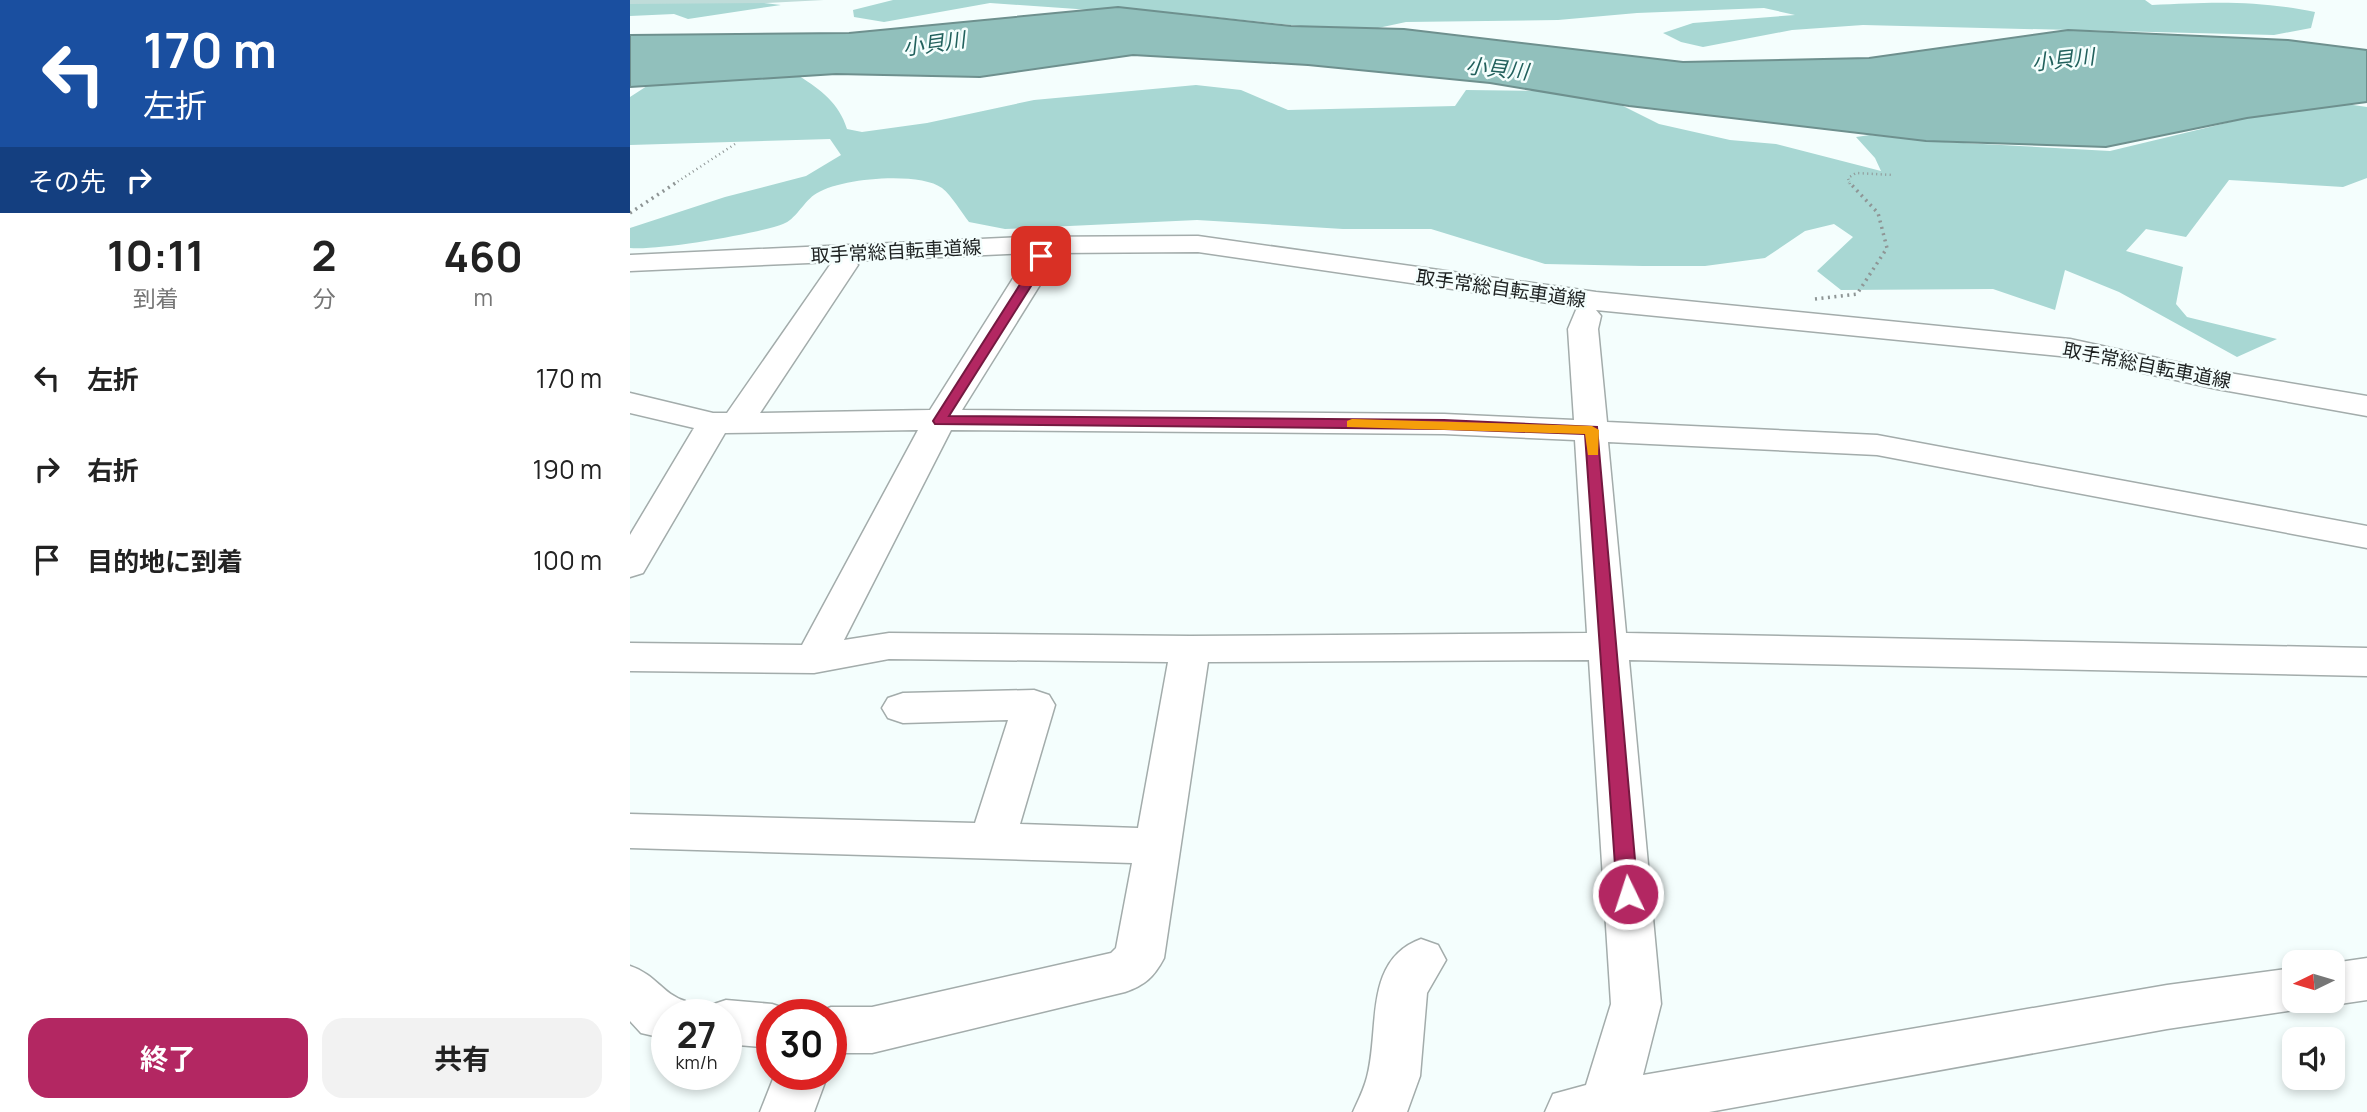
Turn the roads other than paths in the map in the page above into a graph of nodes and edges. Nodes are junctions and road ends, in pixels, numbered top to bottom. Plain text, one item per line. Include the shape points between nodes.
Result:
1 (1041, 256) dead end
2 (630, 263) edge
3 (630, 278) edge
4 (1586, 316) dead end
5 (630, 403) edge
6 (2367, 406) edge
7 (940, 421) junction
8 (725, 422) junction
9 (1592, 430) junction
10 (2367, 537) edge
11 (630, 565) edge
12 (1609, 646) junction
13 (1190, 649) junction
14 (630, 657) edge
15 (814, 659) junction
16 (2367, 662) edge
17 (903, 708) dead end
18 (630, 831) edge
19 (992, 842) junction
20 (1158, 846) junction
21 (1421, 960) dead end
22 (2367, 979) edge
23 (2345, 982) edge
24 (630, 987) edge
25 (2282, 991) edge
26 (651, 1009) edge
27 (847, 1030) edge
28 (796, 1090) edge
29 (1724, 1099) edge
30 (1588, 1109) edge
31 (787, 1112) edge
32 (1380, 1112) edge

1 - 7 street
2 - 6 street, 取手常総自転車道線 via 1021,245 1211,245 1596,301 2070,348
3 - 8 street via 844,265
4 - 9 street via 1583,328
5 - 8 street
7 - 8 street
7 - 9 street via 1444,424
7 - 15 street
8 - 11 street via 700,449
9 - 10 street via 1877,445
9 - 12 street
12 - 13 street
12 - 16 street
12 - 30 street via 1636,1004 1617,1074
13 - 15 street via 889,646
13 - 20 street
14 - 15 street
17 - 19 street via 1034,705
18 - 19 street
19 - 20 street
20 - 27 street via 1139,958 1125,971 872,1030
21 - 32 street via 1402,989 1395,1076
22 - 23 street
24 - 26 street
25 - 29 street via 2167,1007
28 - 31 street
29 - 30 street

